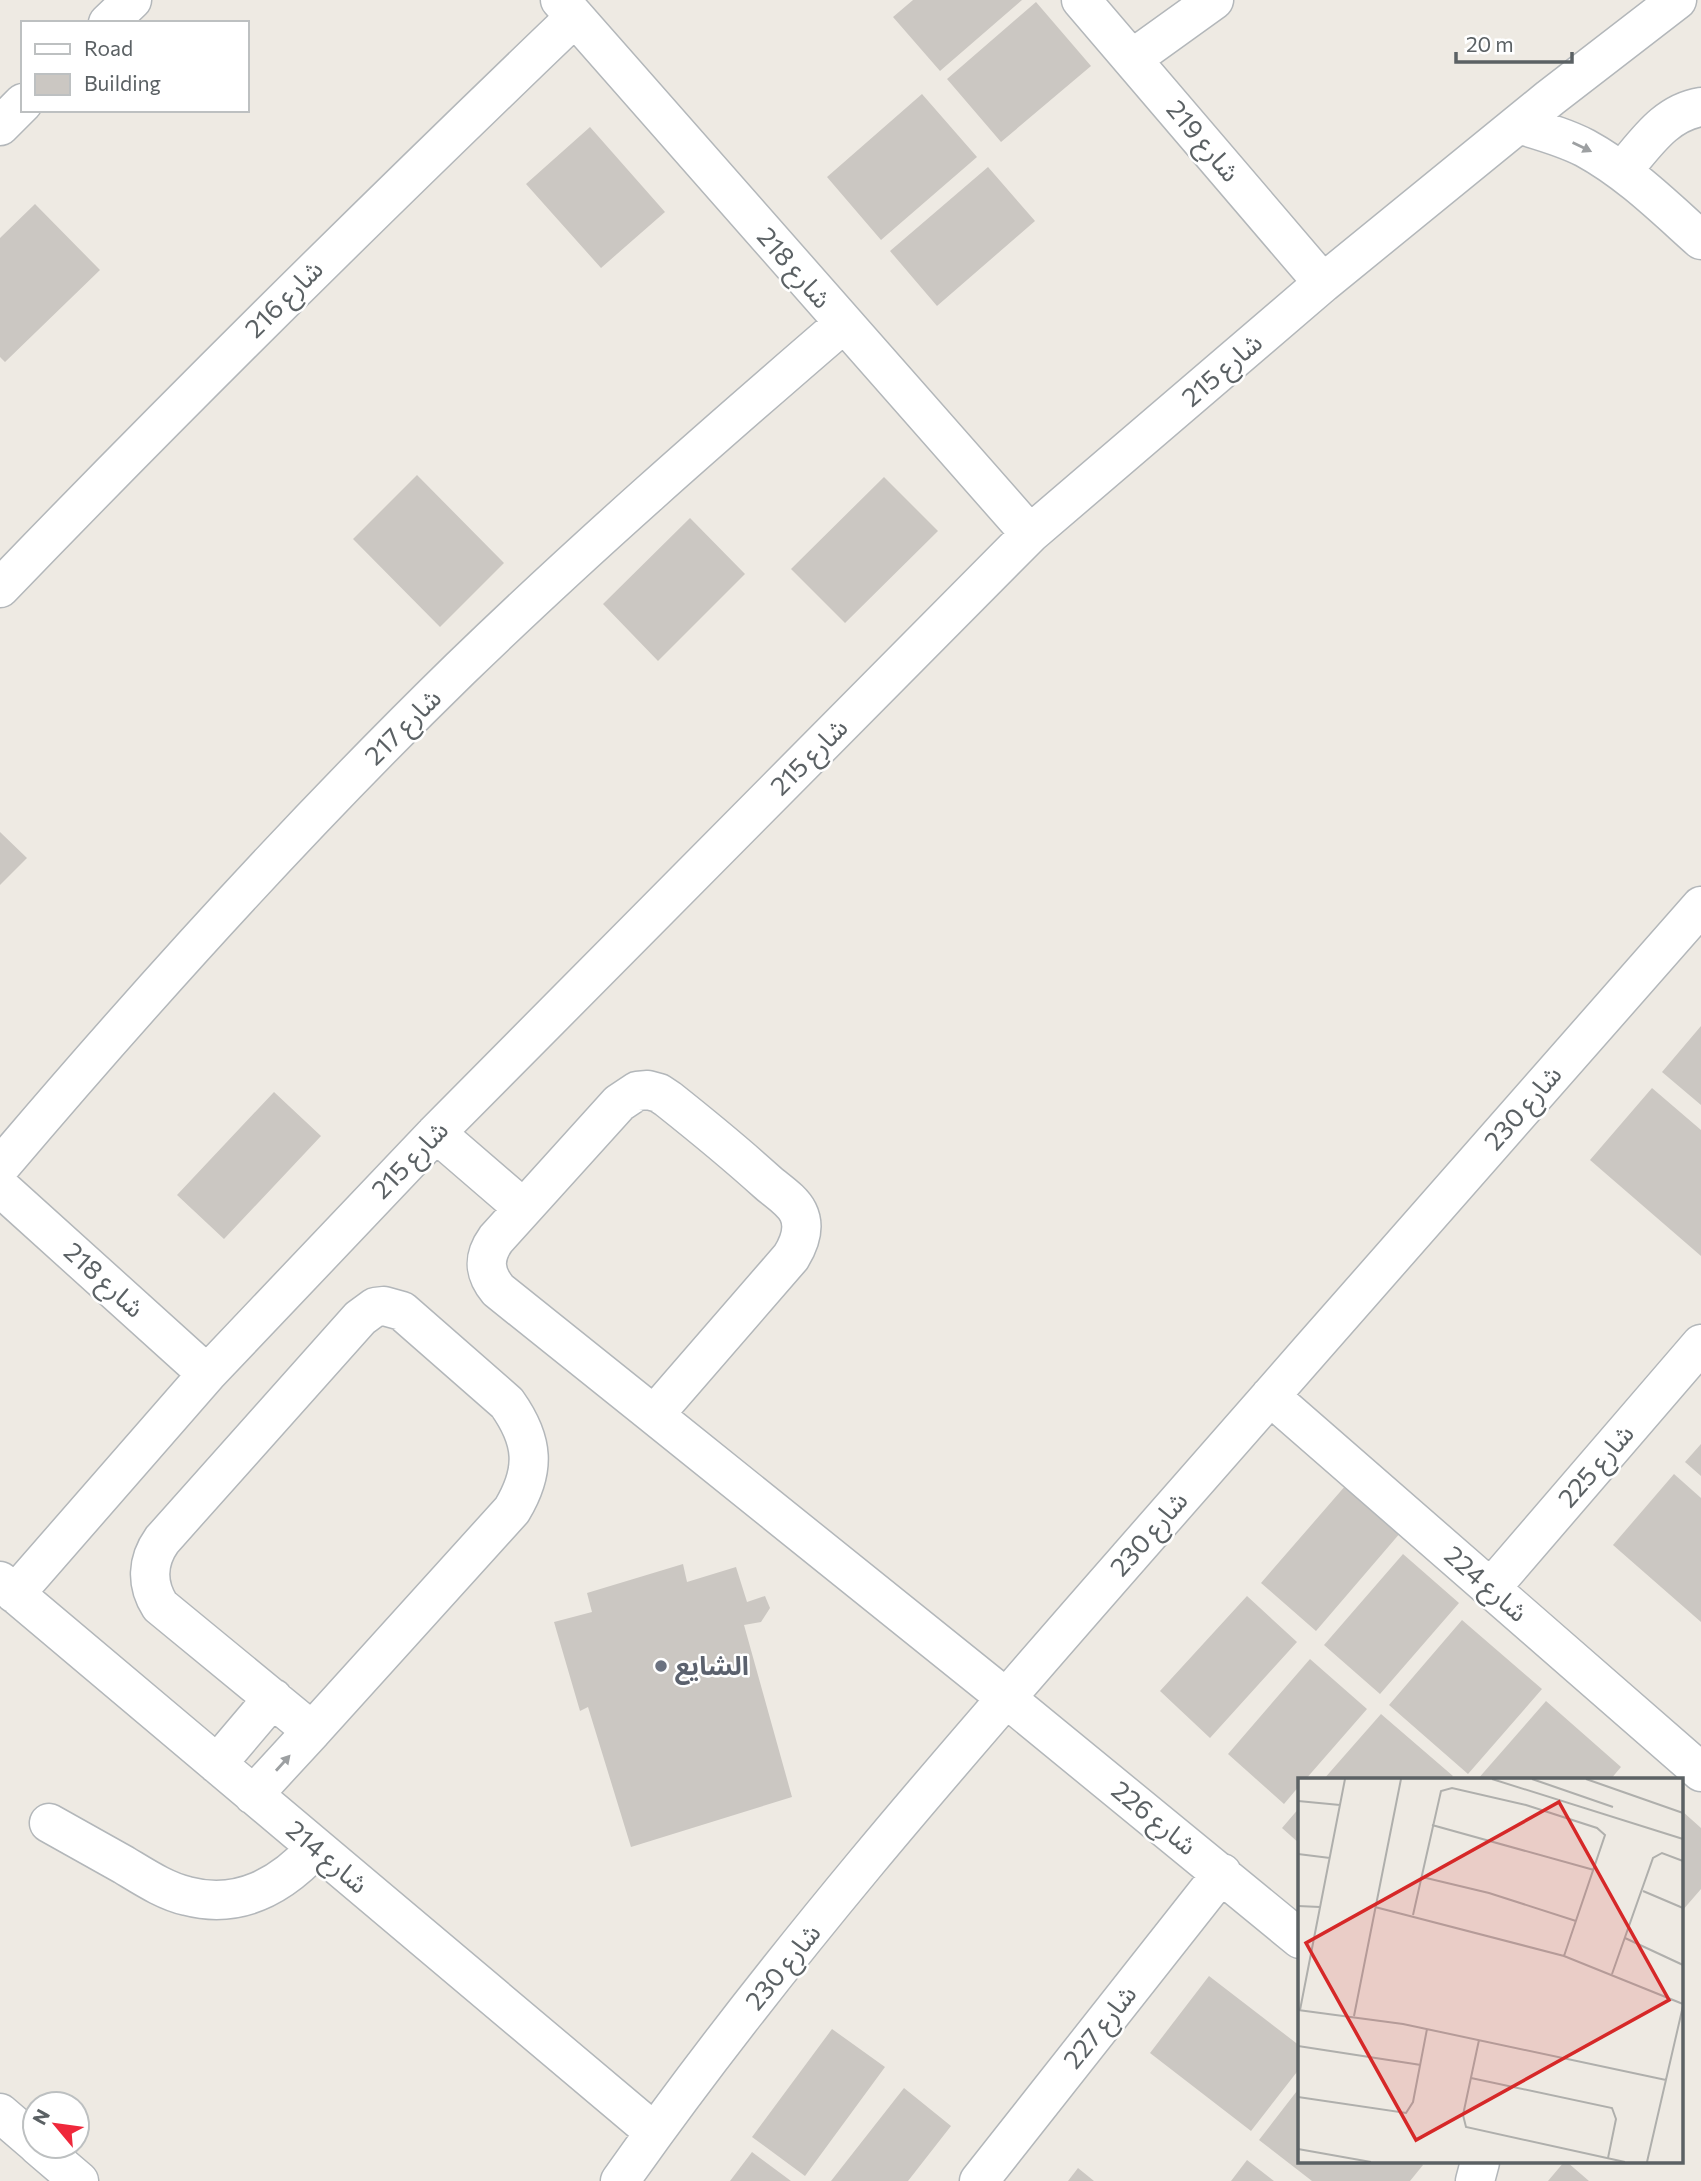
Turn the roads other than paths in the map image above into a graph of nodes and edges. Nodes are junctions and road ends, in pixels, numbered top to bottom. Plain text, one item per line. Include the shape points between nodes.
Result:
1 (132, 0) edge
2 (1082, 0) edge
3 (1214, 0) edge
4 (1677, 0) edge
5 (568, 8) edge
6 (110, 21) edge
7 (1132, 59) junction
8 (21, 105) edge
9 (1701, 107) edge
10 (1518, 124) junction
11 (0, 126) edge
12 (1622, 171) junction
13 (1701, 240) edge
14 (1323, 283) junction
15 (844, 324) junction
16 (1030, 534) junction
17 (0, 588) edge
18 (1701, 906) edge
19 (436, 1133) junction
20 (0, 1167) edge
21 (0, 1187) edge
22 (523, 1208) junction
23 (1701, 1344) edge
24 (207, 1374) junction
25 (1270, 1396) junction
26 (654, 1415) junction
27 (7, 1587) edge
28 (1490, 1588) junction
29 (274, 1698) junction
30 (1006, 1698) junction
31 (312, 1731) junction
32 (217, 1763) junction
33 (1701, 1772) edge
34 (253, 1796) junction
35 (49, 1823) dead end
36 (316, 1848) junction
37 (1222, 1873) junction
38 (1298, 1937) edge
39 (0, 2113) edge
40 (21, 2131) edge
41 (654, 2132) junction
42 (54, 2160) edge
43 (1479, 2164) edge
44 (79, 2181) edge
45 (620, 2181) edge
46 (979, 2181) edge
47 (1475, 2181) edge

1 - 6 street
2 - 7 street, شارع 219
3 - 7 street
4 - 10 street, شارع 215
5 - 15 street, شارع 218
5 - 17 street, شارع 216
7 - 14 street, شارع 219
8 - 11 street
9 - 12 street via 1665,122
10 -> 12 street via 1583,147
10 - 14 street, شارع 215
12 - 13 street
14 - 16 street, شارع 215
15 - 16 street, شارع 218
15 - 20 street, شارع 217 via 593,543 459,671 218,918
16 - 19 street, شارع 215
18 - 25 street, شارع 230
19 - 22 street
19 - 24 street, شارع 215
21 - 24 street, شارع 218
22 - 26 street, شارع 226 via 489,1248 486,1271 491,1281
22 - 26 street, شارع 226 via 619,1103 637,1091 648,1090 668,1099 731,1150 798,1212 801,1236 791,1257
23 - 28 street, شارع 225
24 - 27 street, شارع 215
25 - 28 street, شارع 224
25 - 30 street, شارع 230
26 - 30 street, شارع 226
27 - 32 street, شارع 214
28 - 33 street, شارع 224
29 - 31 street
29 - 31 street via 160,1606 150,1584 151,1561 162,1540 360,1318 375,1307 393,1307 507,1403 526,1436 528,1475 512,1510
29 - 32 street
30 - 37 street, شارع 226
30 - 41 street, شارع 230 via 768,1984
34 -> 31 street
32 - 34 street, شارع 214
34 - 36 street, شارع 214
35 - 36 street via 160,1885 187,1896 215,1900 272,1886 296,1870
36 - 41 street, شارع 214
37 - 38 street, شارع 226
37 - 46 street, شارع 227
39 - 40 street
41 - 45 street, شارع 230
42 - 44 street
43 - 47 street

